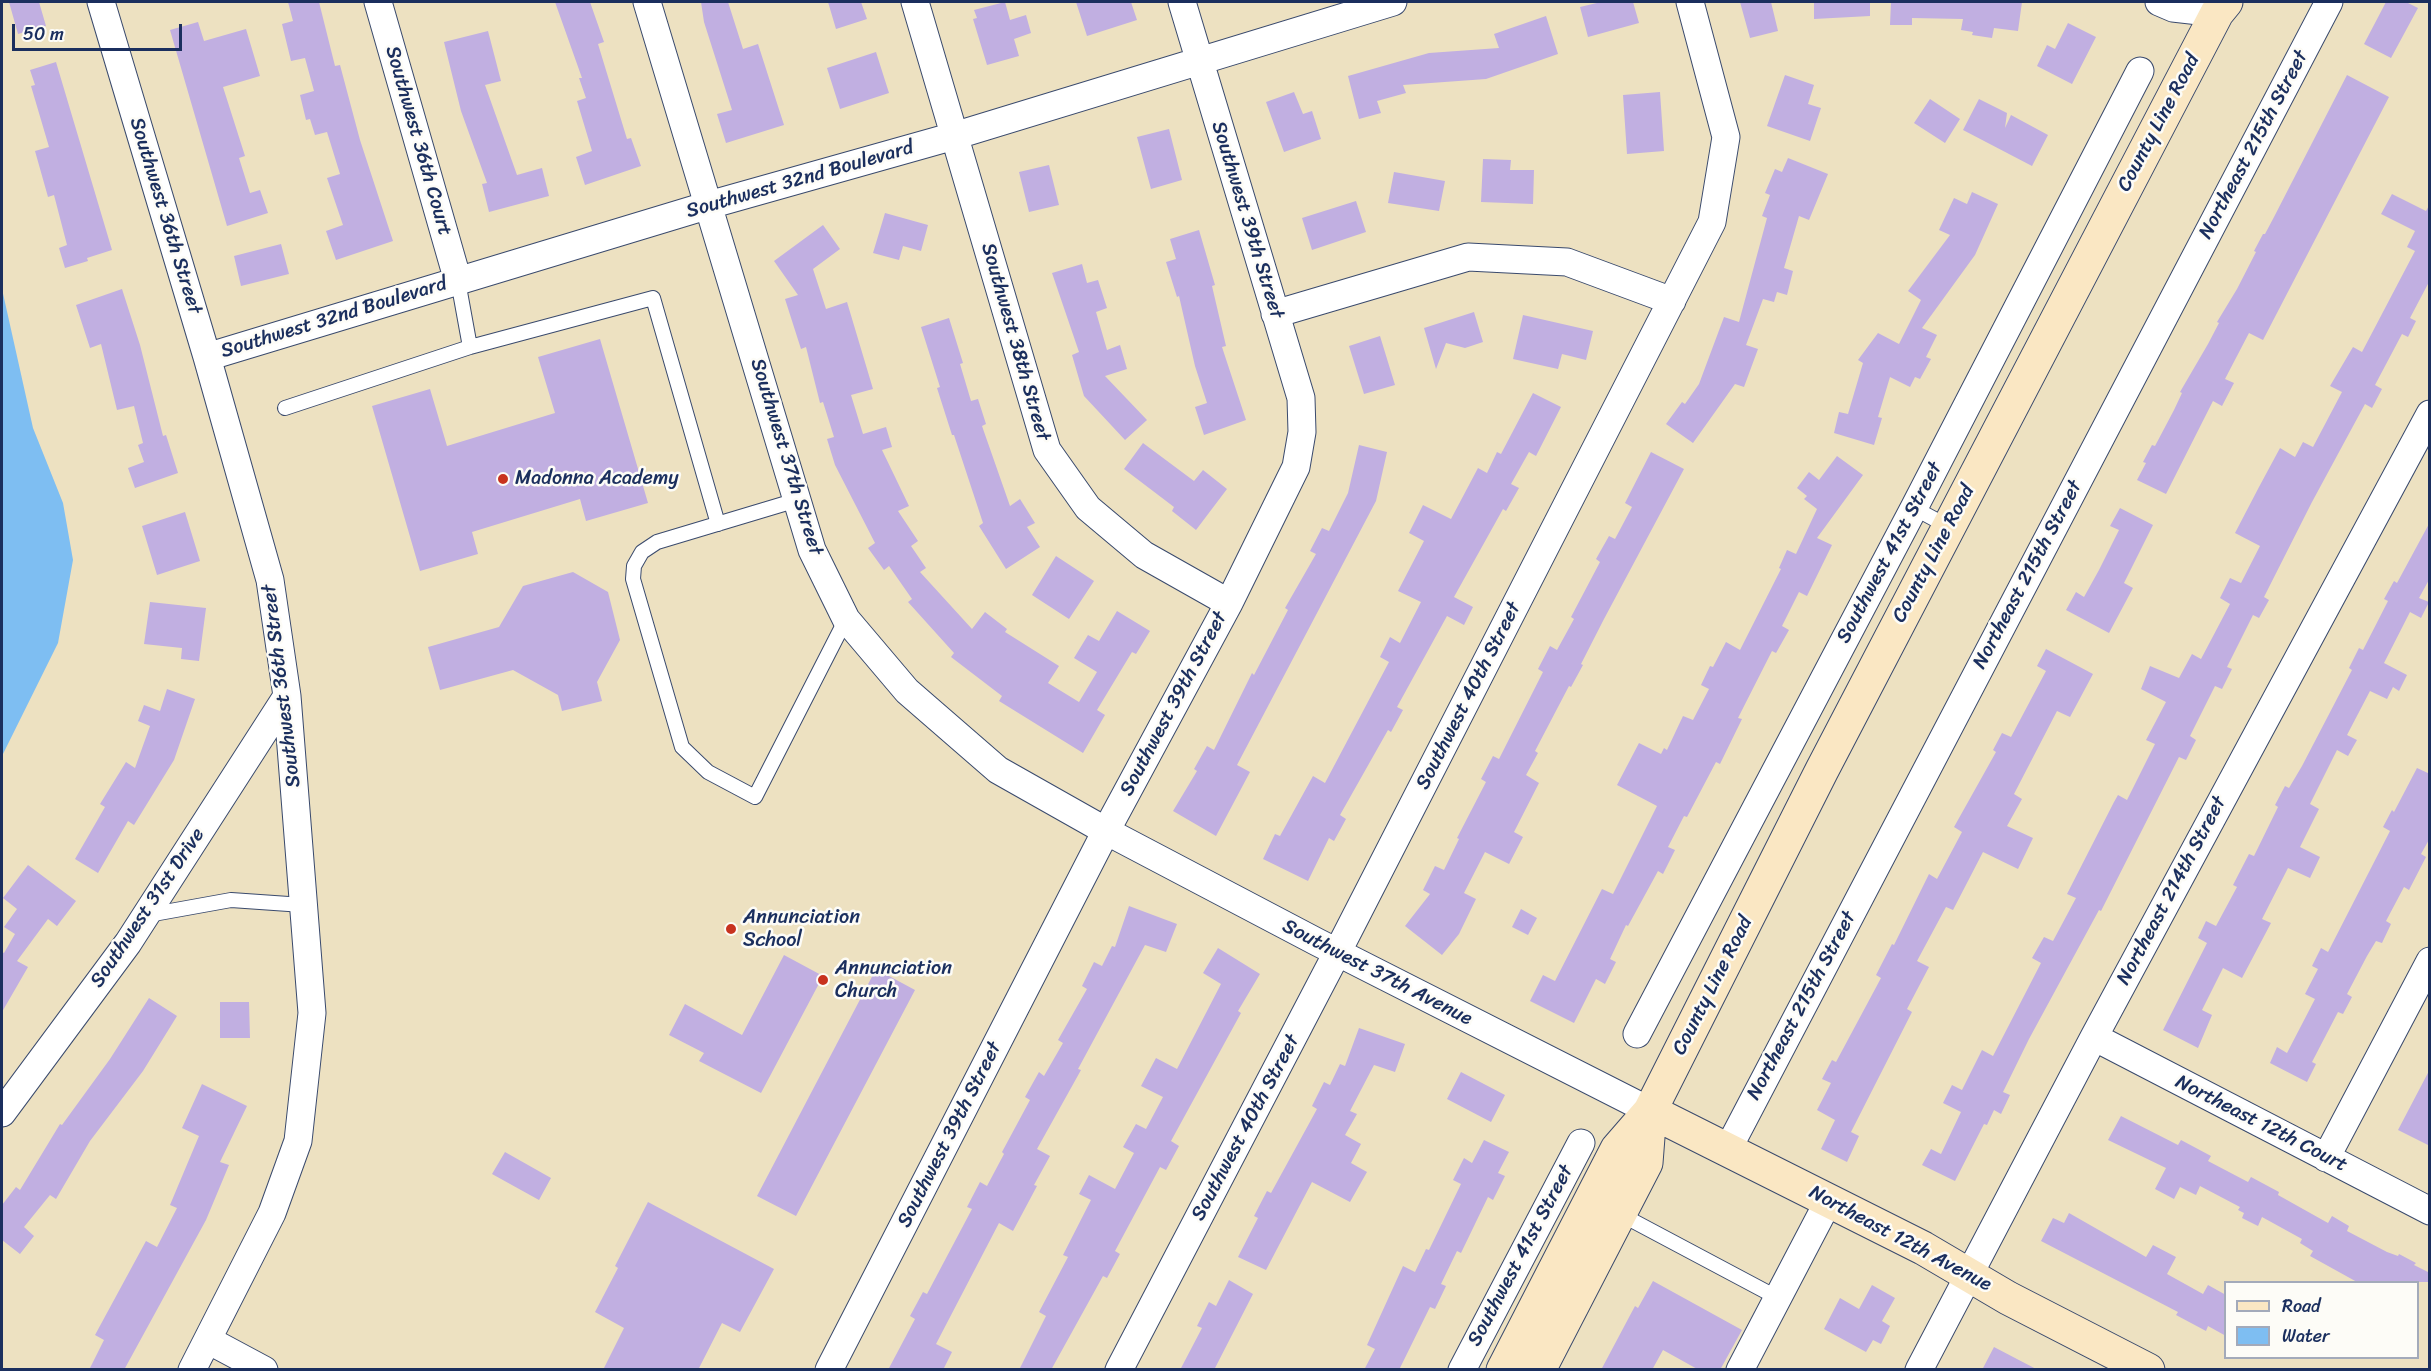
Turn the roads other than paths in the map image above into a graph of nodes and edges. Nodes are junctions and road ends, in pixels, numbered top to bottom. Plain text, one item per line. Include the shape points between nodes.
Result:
1 (101, 2) edge
2 (378, 2) edge
3 (647, 2) edge
4 (915, 2) edge
5 (1182, 2) edge
6 (1393, 2) edge
7 (1690, 2) edge
8 (2329, 2) edge
9 (2166, 3) edge
10 (2216, 5) edge
11 (1200, 62) junction
12 (2140, 71) dead end
13 (954, 136) junction
14 (709, 205) junction
15 (458, 280) junction
16 (1672, 301) junction
17 (1275, 314) junction
18 (470, 347) junction
19 (207, 357) junction
20 (285, 408) dead end
21 (2430, 414) edge
22 (797, 500) junction
23 (1914, 508) junction
24 (718, 524) junction
25 (1949, 526) junction
26 (1228, 603) junction
27 (846, 619) junction
28 (287, 696) junction
29 (1106, 831) junction
30 (303, 905) junction
31 (146, 915) junction
32 (1337, 953) junction
33 (2430, 961) edge
34 (1637, 1034) dead end
35 (2094, 1037) junction
36 (1650, 1111) junction
37 (2, 1113) edge
38 (1581, 1143) dead end
39 (1728, 1149) junction
40 (2326, 1158) junction
41 (1829, 1200) junction
42 (2430, 1211) edge
43 (1620, 1214) junction
44 (1969, 1275) junction
45 (1778, 1298) junction
46 (208, 1340) junction
47 (192, 1370) edge
48 (264, 1370) edge
49 (829, 1370) edge
50 (1119, 1370) edge
51 (1462, 1370) edge
52 (1503, 1370) edge
53 (1539, 1370) edge
54 (1740, 1370) edge
55 (1919, 1370) edge
56 (2148, 1370) edge

1 - 19 street, Southwest 36th Street
2 - 15 street, Southwest 36th Court
3 - 14 street, Southwest 37th Street
4 - 13 street, Southwest 38th Street
5 - 11 street, Southwest 39th Street
6 - 11 street, Southwest 32nd Boulevard
7 - 16 street, Southwest 40th Street via 1726,137 1712,222
8 - 39 street, Northeast 215th Street
9 - 10 street
10 - 25 street, County Line Road
11 - 13 street, Southwest 32nd Boulevard
11 - 17 street, Southwest 39th Street
12 - 23 street, Southwest 41st Street
13 - 14 street, Southwest 32nd Boulevard
13 - 26 street, Southwest 38th Street via 1047,450 1088,508 1136,548
14 - 15 street, Southwest 32nd Boulevard
14 - 22 street, Southwest 37th Street
15 - 18 lane
15 - 19 street, Southwest 32nd Boulevard
16 - 17 street via 1567,262 1468,257
16 - 32 street, Southwest 40th Street
17 - 26 street, Southwest 39th Street via 1301,399 1302,432 1296,466
18 - 20 lane
18 - 24 lane via 653,298
19 - 28 street, Southwest 36th Street via 270,580
21 - 35 street, Northeast 214th Street
22 - 24 lane
22 - 27 street, Southwest 37th Street via 812,550
23 - 25 lane
23 - 34 street, Southwest 41st Street
24 - 27 lane via 657,542 642,552 634,566 633,579 682,747 708,772 755,798
25 - 36 street, County Line Road
26 - 29 street, Southwest 39th Street
27 - 29 street, Southwest 37th Street via 907,691 998,770
28 - 30 street, Southwest 36th Street
28 - 31 street, Southwest 31st Drive
29 - 32 street, Southwest 37th Avenue
29 - 49 street, Southwest 39th Street
30 - 31 lane via 231,900
30 - 46 street, Southwest 36th Street via 312,1013 298,1141 272,1214
31 - 37 street, Southwest 31st Drive
32 - 36 street, Southwest 37th Avenue
32 - 50 street, Southwest 40th Street
33 - 40 street
35 - 40 street, Northeast 12th Court
35 - 44 street, Northeast 214th Street
36 - 39 street, Northeast 12th Avenue
36 - 43 street, County Line Road via 1646,1163
36 - 52 street, County Line Road via 1617,1149
38 - 51 street, Southwest 41st Street
39 - 41 street, Northeast 12th Avenue
40 - 42 street, Northeast 12th Court
41 - 44 street, Northeast 12th Avenue
41 - 45 street
43 - 45 lane
43 - 53 street, County Line Road
44 - 55 street, Northeast 214th Street
44 - 56 street, Northeast 12th Avenue
45 - 54 street
46 - 47 street, Southwest 36th Street
46 - 48 street

